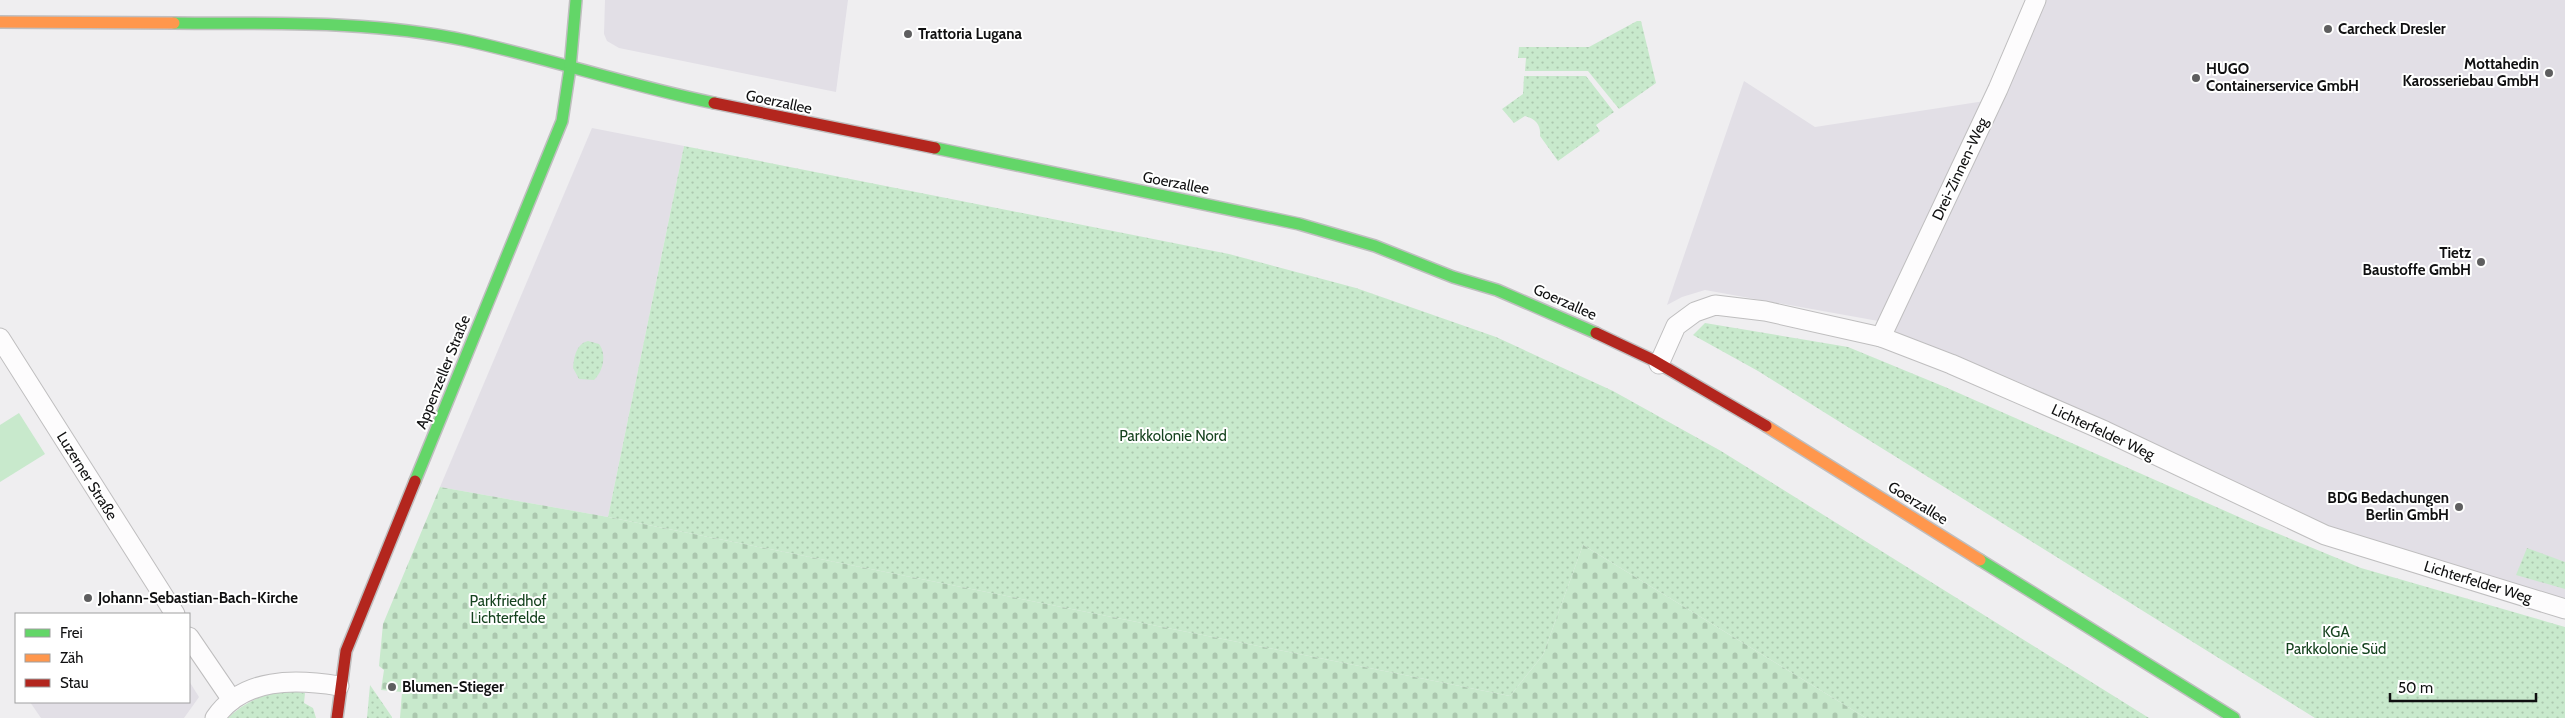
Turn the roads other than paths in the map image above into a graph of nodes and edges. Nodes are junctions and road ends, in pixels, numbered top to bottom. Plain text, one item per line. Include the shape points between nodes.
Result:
1 (576, 0) edge
2 (2036, 0) edge
3 (0, 22) edge
4 (570, 68) junction
5 (1881, 337) junction
6 (0, 338) edge
7 (1659, 364) junction
8 (2565, 609) edge
9 (173, 613) edge
10 (190, 638) edge
11 (339, 686) junction
12 (232, 700) junction
13 (215, 718) edge
14 (336, 718) edge
15 (2234, 718) edge

1 - 4 main road, Appenzeller Straße
2 - 5 street, Drei-Zinnen-Weg via 1998,89
3 - 4 main road, Goerzallee via 329,24 464,40
4 - 7 main road, Goerzallee via 722,105 1299,224 1383,249 1453,277 1503,292 1585,327
4 - 11 main road, Appenzeller Straße via 562,121 550,156 356,623
5 - 7 street, Lichterfelder Weg via 1765,312 1715,305 1695,312 1676,326
5 - 8 street, Lichterfelder Weg via 2105,432 2326,536
6 - 9 street, Luzerner Straße
7 - 15 main road, Goerzallee via 1750,416
10 - 12 street
11 - 12 street via 275,682
11 - 14 main road, Appenzeller Straße
12 - 13 street

